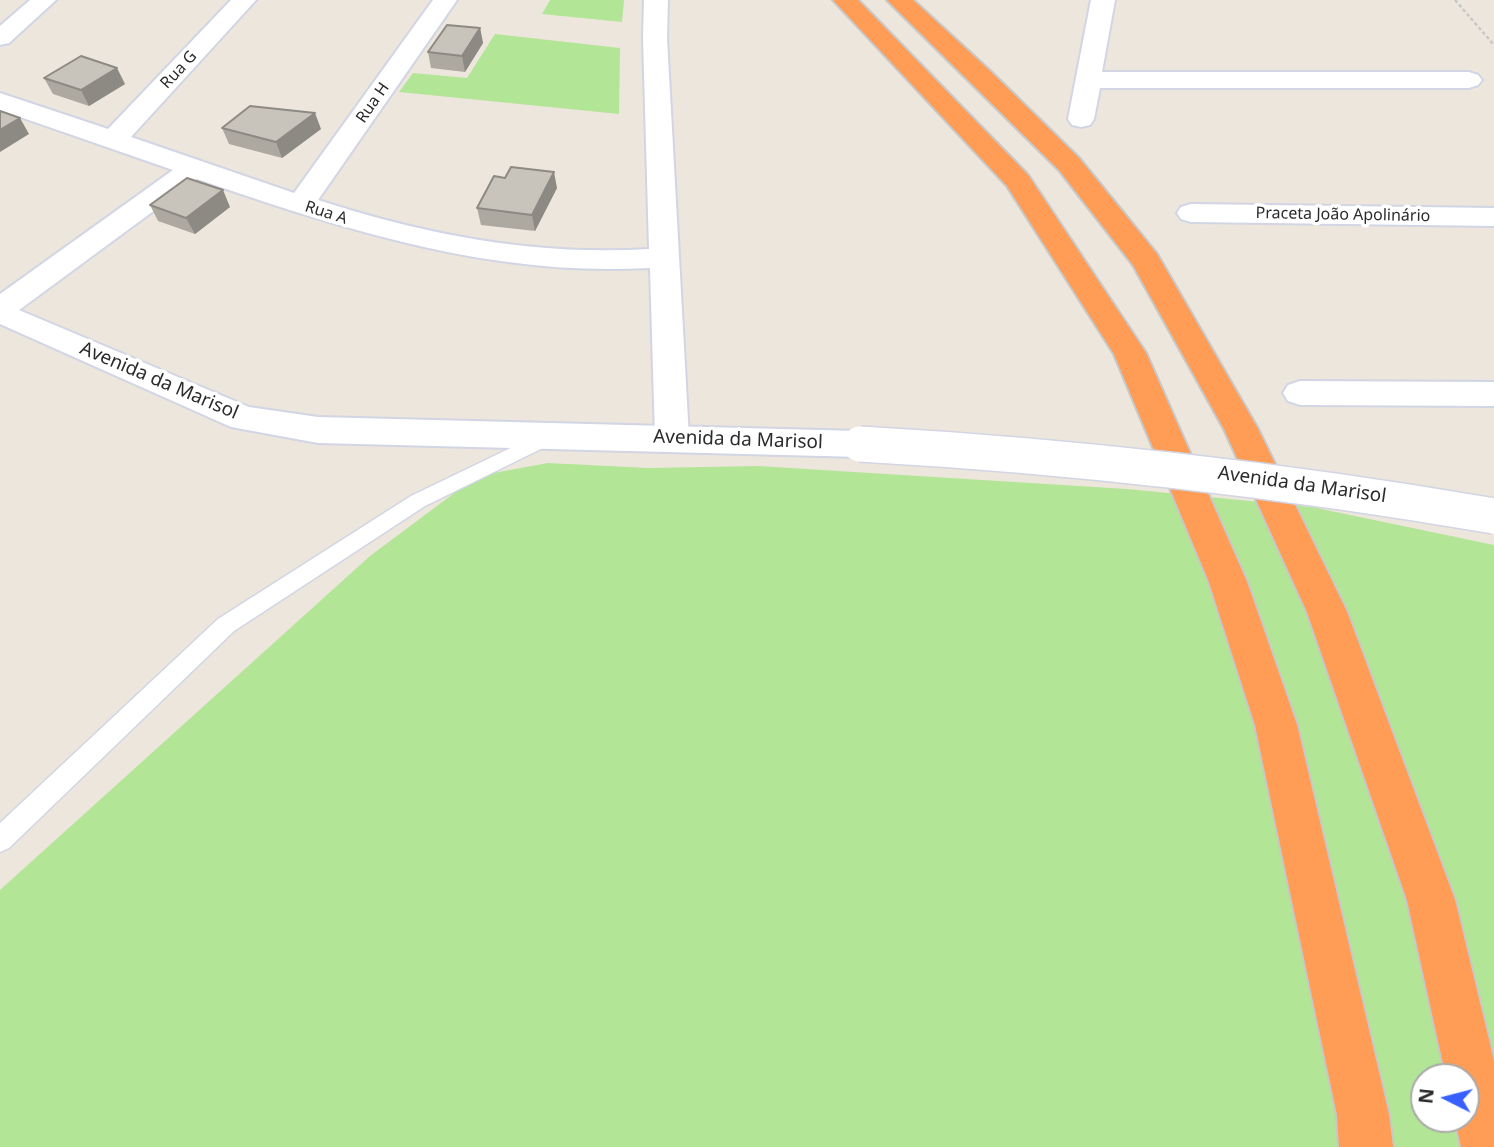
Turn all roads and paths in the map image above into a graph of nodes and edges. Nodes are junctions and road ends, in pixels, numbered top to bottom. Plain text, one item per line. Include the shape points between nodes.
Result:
1 (44, 0) edge
2 (244, 0) edge
3 (445, 0) edge
4 (656, 0) edge
5 (845, 0) edge
6 (899, 0) edge
7 (1103, 0) edge
8 (1455, 0) edge
9 (0, 38) edge
10 (1494, 45) edge
11 (1090, 80) junction
12 (1469, 80) dead end
13 (0, 101) edge
14 (1081, 119) dead end
15 (113, 140) junction
16 (194, 168) junction
17 (300, 205) junction
18 (1191, 213) dead end
19 (1494, 216) edge
20 (665, 258) junction
21 (0, 310) edge
22 (1300, 393) dead end
23 (1494, 394) edge
24 (552, 435) junction
25 (672, 438) junction
26 (1494, 516) edge
27 (0, 840) edge
28 (1366, 1147) edge
29 (1488, 1147) edge

1 - 9 street
2 - 15 street, Rua G
3 - 17 street, Rua H
4 - 20 street
5 - 28 highway via 1018,181 1130,352 1228,582 1276,725 1363,1115
6 - 29 highway via 1069,164 1146,261 1241,429 1327,612 1432,900
7 - 11 street
8 - 10 path
11 - 12 street
11 - 14 street
13 - 15 street, Rua A
15 - 16 street, Rua A
16 - 17 street, Rua A
16 - 21 street
17 - 20 street, Rua A via 429,242 500,255 622,262
18 - 19 street, Praceta João Apolinário
20 - 25 street
21 - 24 street, Avenida da Marisol via 243,418 318,430
22 - 23 street
24 - 25 street, Avenida da Marisol
24 - 27 lane via 418,502 226,625
25 - 26 street, Avenida da Marisol, bridge via 1111,460 1361,493

